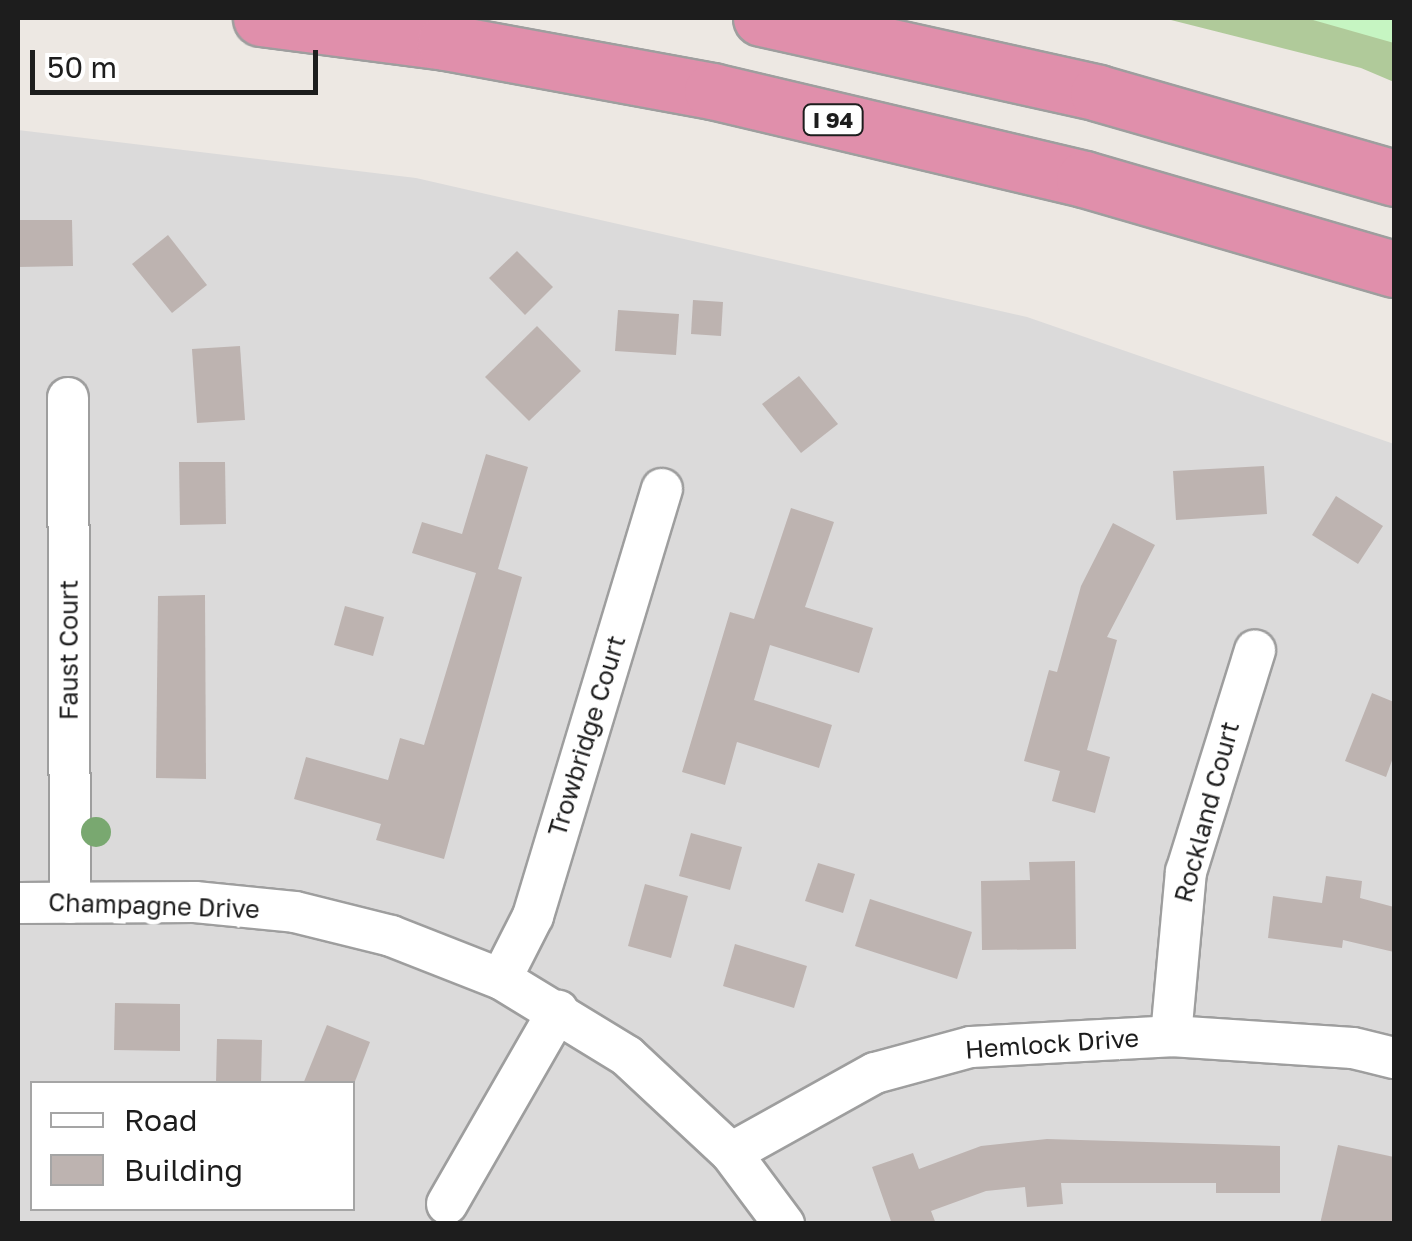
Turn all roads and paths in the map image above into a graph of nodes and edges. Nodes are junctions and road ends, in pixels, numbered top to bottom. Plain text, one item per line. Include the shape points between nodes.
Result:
1 (261, 18) edge
2 (760, 18) edge
3 (1394, 178) edge
4 (1394, 269) edge
5 (68, 398) dead end
6 (662, 489) dead end
7 (1255, 651) dead end
8 (70, 902) junction
9 (18, 903) edge
10 (501, 978) junction
11 (558, 1012) junction
12 (1171, 1036) junction
13 (1394, 1058) edge
14 (731, 1154) junction
15 (447, 1204) dead end
16 (784, 1224) edge

1 - 4 highway, I 94 via 445,42 712,92 1084,179
2 - 3 highway via 1098,94
5 - 8 street, Faust Court
6 - 10 street, Trowbridge Court via 532,916
7 - 12 street, Rockland Court via 1186,872
8 - 9 street, Champagne Drive
8 - 10 street, Champagne Drive via 196,902 295,912 391,936
10 - 11 street, Champagne Drive
11 - 14 street, Champagne Drive via 627,1056
11 - 15 street
12 - 13 street, Hemlock Drive via 1335,1046
12 - 14 street, Hemlock Drive via 971,1047 875,1073
14 - 16 street, Champagne Drive

